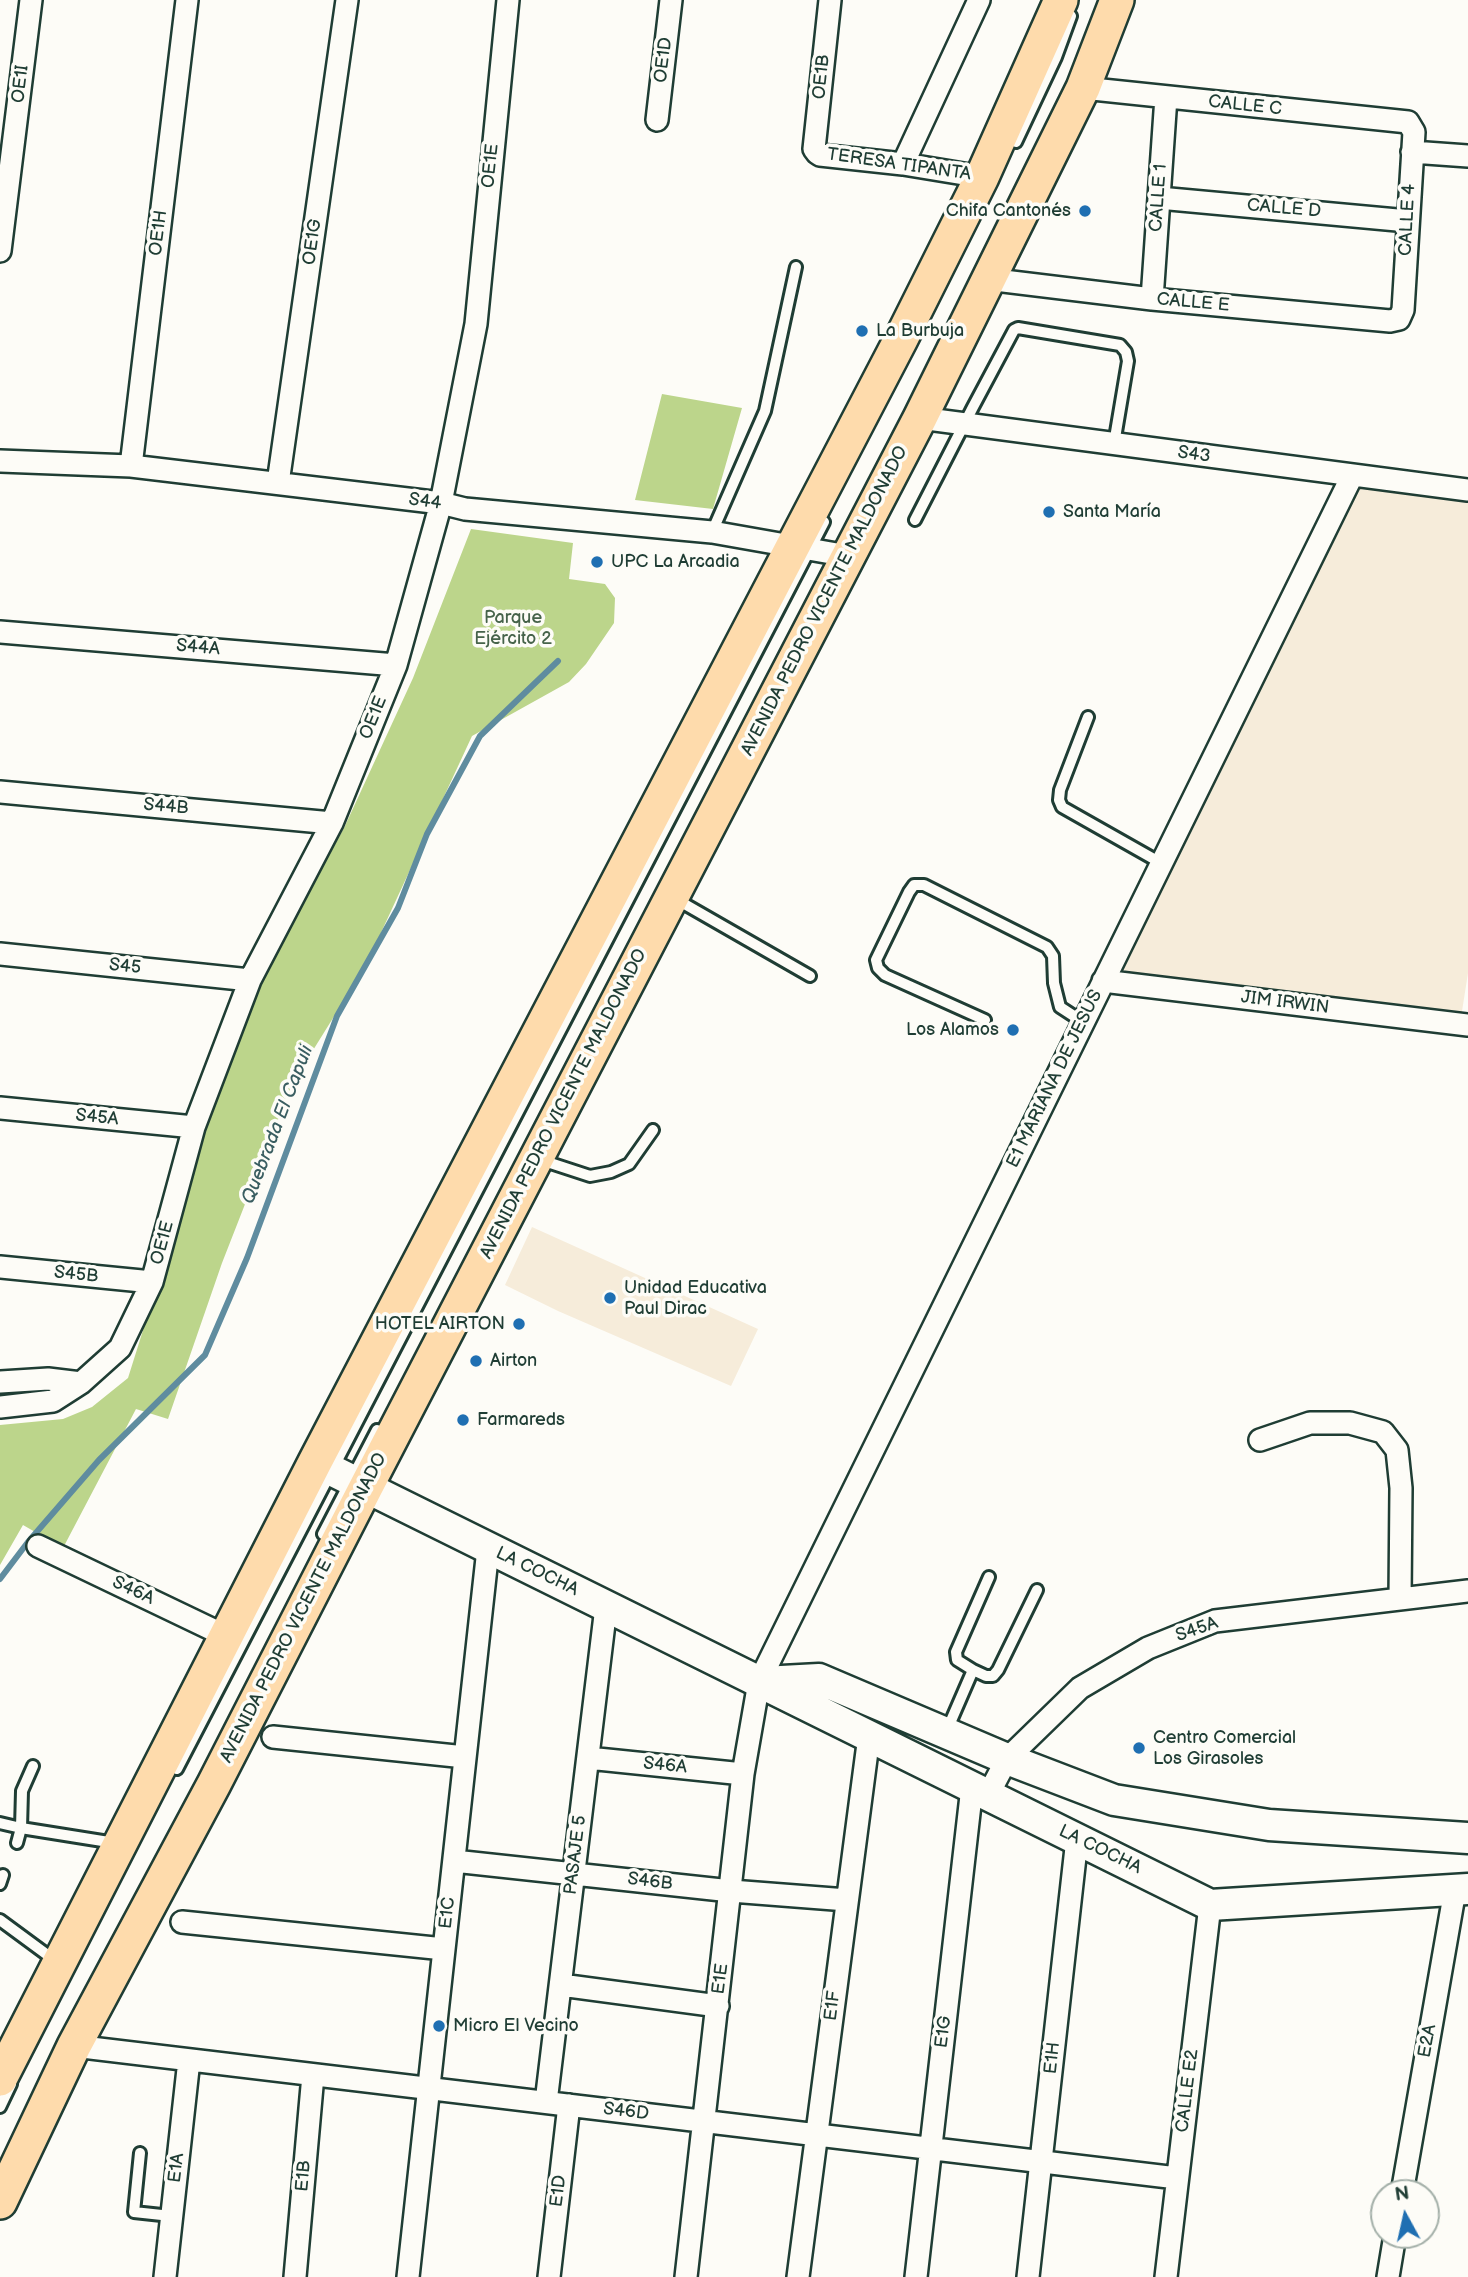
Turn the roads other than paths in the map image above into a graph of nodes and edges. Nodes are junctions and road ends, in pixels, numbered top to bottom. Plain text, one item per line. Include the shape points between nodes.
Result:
1 (31, 0) edge
2 (187, 0) edge
3 (347, 0) edge
4 (508, 0) edge
5 (671, 0) edge
6 (830, 0) edge
7 (979, 0) edge
8 (1061, 0) edge
9 (1077, 0) edge
10 (1116, 0) edge
11 (1081, 70) junction
12 (1167, 97) junction
13 (1056, 115) dead end
14 (657, 120) dead end
15 (1408, 122) joint
16 (1412, 152) junction
17 (817, 153) joint
18 (1468, 156) edge
19 (1008, 158) dead end
20 (903, 164) junction
21 (982, 177) junction
22 (1159, 198) junction
23 (1408, 221) junction
24 (0, 251) edge
25 (796, 267) dead end
26 (987, 279) junction
27 (1152, 299) junction
28 (1399, 319) joint
29 (930, 371) dead end
30 (920, 418) junction
31 (966, 424) junction
32 (1114, 444) junction
33 (0, 461) edge
34 (131, 466) junction
35 (1352, 477) junction
36 (278, 483) junction
37 (1468, 490) edge
38 (441, 503) junction
39 (829, 512) dead end
40 (915, 520) dead end
41 (712, 531) junction
42 (802, 546) junction
43 (838, 554) junction
44 (0, 632) edge
45 (396, 665) junction
46 (1088, 717) dead end
47 (0, 792) edge
48 (332, 822) junction
49 (1161, 863) junction
50 (672, 896) junction
51 (0, 954) edge
52 (810, 976) dead end
53 (250, 981) junction
54 (1102, 981) junction
55 (985, 1020) dead end
56 (1083, 1021) junction
57 (1468, 1025) edge
58 (0, 1108) edge
59 (194, 1127) junction
60 (653, 1130) dead end
61 (536, 1158) junction
62 (0, 1267) edge
63 (152, 1282) junction
64 (0, 1382) edge
65 (81, 1383) junction
66 (0, 1407) edge
67 (383, 1417) dead end
68 (1260, 1440) dead end
69 (341, 1475) junction
70 (321, 1539) dead end
71 (38, 1546) dead end
72 (488, 1549) junction
73 (989, 1577) dead end
74 (1037, 1590) dead end
75 (1468, 1591) edge
76 (1400, 1599) junction
77 (606, 1607) junction
78 (228, 1636) junction
79 (973, 1670) junction
80 (759, 1682) junction
81 (946, 1733) junction
82 (869, 1736) junction
83 (273, 1737) dead end
84 (465, 1757) junction
85 (588, 1758) junction
86 (1007, 1759) junction
87 (33, 1766) dead end
88 (743, 1774) junction
89 (171, 1780) dead end
90 (980, 1791) junction
91 (0, 1824) edge
92 (22, 1828) junction
93 (1077, 1839) junction
94 (1468, 1839) edge
95 (17, 1843) dead end
96 (121, 1844) junction
97 (454, 1861) junction
98 (574, 1873) junction
99 (1461, 1889) edge
100 (731, 1891) junction
101 (846, 1900) junction
102 (1210, 1905) junction
103 (0, 1920) edge
104 (182, 1922) dead end
105 (444, 1949) junction
106 (61, 1964) junction
107 (561, 1985) junction
108 (718, 2006) junction
109 (32, 2044) dead end
110 (74, 2046) junction
111 (189, 2060) junction
112 (12, 2073) edge
113 (313, 2075) junction
114 (429, 2089) junction
115 (546, 2102) junction
116 (569, 2105) junction
117 (0, 2107) edge
118 (705, 2122) junction
119 (817, 2135) junction
120 (931, 2149) junction
121 (140, 2154) dead end
122 (1041, 2162) junction
123 (1177, 2178) junction
124 (1405, 2179) edge
125 (0, 2202) edge
126 (171, 2216) junction
127 (1393, 2249) edge
128 (165, 2277) edge
129 (295, 2277) edge
130 (408, 2277) edge
131 (549, 2277) edge
132 (686, 2277) edge
133 (798, 2277) edge
134 (916, 2277) edge
135 (1028, 2277) edge
136 (1166, 2277) edge
137 (1388, 2277) edge

1 - 24 street, OE1I
2 - 34 street, OE1H
3 - 36 street, OE1G
4 - 38 street, OE1E via 475,324
5 - 14 street, OE1D
6 - 17 street, OE1B
7 - 20 street
8 - 21 main road, AVENIDA PEDRO VICENTE MALDONADO
9 - 19 lane via 1056,57
10 - 11 main road, AVENIDA PEDRO VICENTE MALDONADO
11 - 12 street, CALLE C
11 - 26 main road, AVENIDA PEDRO VICENTE MALDONADO
12 - 15 street, CALLE C
12 - 22 street, CALLE 1
13 - 29 lane via 995,247
15 - 16 street, CALLE 4 via 1414,132
16 - 18 street
16 - 23 street, CALLE 4
17 - 20 street, TERESA TIPANTA
20 - 21 street, TERESA TIPANTA
21 - 42 main road, AVENIDA PEDRO VICENTE MALDONADO
22 - 23 street, CALLE D
22 - 27 street, CALLE 1
23 - 28 street, CALLE 4
25 - 41 lane via 765,411
26 - 27 street, CALLE E
26 - 30 main road, AVENIDA PEDRO VICENTE MALDONADO
27 - 28 street, CALLE E
30 - 31 street, S43
30 - 43 main road, AVENIDA PEDRO VICENTE MALDONADO
31 - 32 street, S43
31 - 32 lane via 1014,330 1023,329 1120,345 1126,352
31 - 40 lane
32 - 35 street, S43
33 - 34 street, S44
34 - 36 street, S44
35 - 37 street, S43
35 - 49 street, E1 MARIANA DE JESUS
36 - 38 street, S44
38 - 41 street, S44 via 465,509
38 - 45 street, OE1E
39 - 42 lane
41 - 42 street, S44
42 - 43 street, S44
42 - 69 main road, AVENIDA PEDRO VICENTE MALDONADO
43 - 50 main road, AVENIDA PEDRO VICENTE MALDONADO
44 - 45 street, S44A
45 - 48 street, OE1E
46 - 49 lane via 1060,790 1062,807
47 - 48 street, S44B
48 - 53 street, OE1E
49 - 54 street, E1 MARIANA DE JESUS
50 - 52 lane
50 - 61 main road, AVENIDA PEDRO VICENTE MALDONADO
51 - 53 street, S45
53 - 59 street, OE1E
54 - 56 street, E1 MARIANA DE JESUS
54 - 57 street, JIM IRWIN
55 - 56 lane via 878,968 876,960 914,885 924,885 1047,947 1053,956 1060,1007
56 - 80 street, E1 MARIANA DE JESUS
58 - 59 street, S45A
59 - 63 street, OE1E
60 - 61 lane via 629,1164 611,1172 590,1176
61 - 69 main road, AVENIDA PEDRO VICENTE MALDONADO
62 - 63 street, S45B
63 - 65 street, OE1E via 120,1348
64 - 65 street via 48,1379
65 - 66 street via 53,1401
67 - 69 lane
68 - 76 street via 1310,1423 1350,1423 1383,1432 1397,1450 1401,1488
69 - 70 lane
69 - 72 street, LA COCHA
69 - 78 main road, AVENIDA PEDRO VICENTE MALDONADO
69 - 89 lane
69 - 110 main road, AVENIDA PEDRO VICENTE MALDONADO via 214,1784
71 - 78 street, S46A
72 - 77 street, LA COCHA
72 - 84 street, E1C
73 - 79 lane via 956,1652 957,1660
74 - 79 lane via 998,1670 986,1676
75 - 76 street, S45A
76 - 86 street, S45A via 1215,1621 1148,1648 1080,1688
77 - 80 street, LA COCHA
77 - 85 street, PASAJE 5
78 - 96 main road, AVENIDA PEDRO VICENTE MALDONADO
79 - 81 lane
80 - 81 street, LA COCHA via 819,1679
80 - 82 street, LA COCHA
80 - 88 street, E1E
81 - 86 street, LA COCHA
82 - 90 street, LA COCHA
82 - 101 street, E1F
83 - 84 street
84 - 97 street, E1C
85 - 88 street, S46A
85 - 98 street, PASAJE 5
86 - 90 street, S45A
86 - 94 street, LA COCHA via 1114,1800 1269,1825
87 - 92 lane via 22,1791
88 - 100 street, E1E
90 - 93 street, LA COCHA
90 - 120 street, E1G
91 - 92 lane
92 - 95 lane
92 - 96 lane
93 - 102 street, LA COCHA
93 - 122 street, E1H
96 - 106 main road, AVENIDA PEDRO VICENTE MALDONADO
97 - 98 street, S46B
97 - 105 street, E1C
98 - 100 street, S46B
98 - 107 street, PASAJE 5
99 - 102 street, LA COCHA
99 - 124 street, E2A
100 - 101 street, S46B
100 - 108 street, E1E
101 - 119 street, E1F
102 - 123 street, CALLE E2
103 - 106 lane
104 - 105 street
105 - 114 street, E1C
106 - 112 main road, AVENIDA PEDRO VICENTE MALDONADO
107 - 108 street
107 - 115 street, PASAJE 5
108 - 118 street, E1E
109 - 112 lane
110 - 111 street, S46D
110 - 125 main road, AVENIDA PEDRO VICENTE MALDONADO
111 - 113 street, S46D
111 - 126 street, E1A
112 - 117 lane
113 - 114 street, S46D
113 - 129 street, E1B
114 - 115 street, S46D
114 - 130 street, E1C
115 - 116 street, S46D
116 - 118 street, S46D
116 - 131 street, E1D
118 - 119 street, S46D
118 - 132 street, E1E
119 - 120 street, S46D
119 - 133 street, E1F
120 - 122 street, S46D
120 - 134 street, E1G
121 - 126 lane via 134,2212
122 - 123 street, S46D
122 - 135 street, E1H
123 - 136 street, CALLE E2
126 - 128 street, E1A
127 - 137 street

